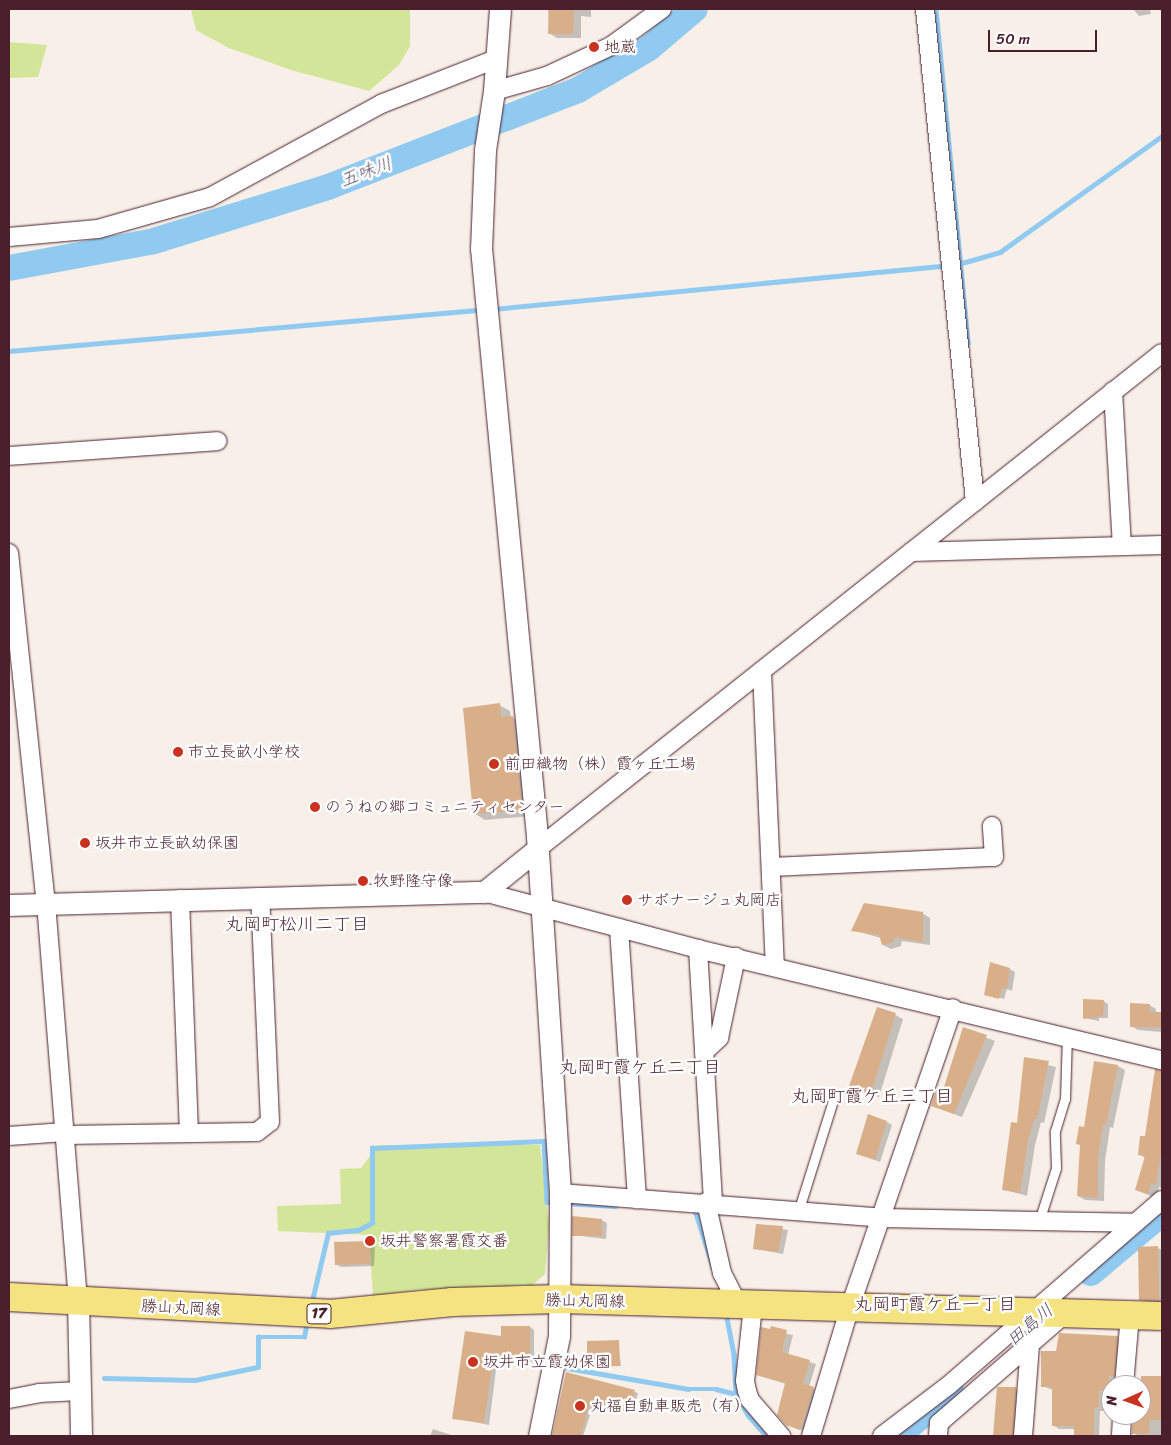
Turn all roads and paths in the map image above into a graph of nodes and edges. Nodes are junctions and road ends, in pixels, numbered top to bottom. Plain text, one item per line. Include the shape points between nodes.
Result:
1 (500, 9) edge
2 (662, 9) edge
3 (926, 9) edge
4 (496, 59) junction
5 (494, 91) junction
6 (9, 237) edge
7 (1162, 353) edge
8 (1113, 391) junction
9 (217, 441) dead end
10 (9, 456) edge
11 (975, 501) junction
12 (1122, 546) junction
13 (1162, 546) edge
14 (911, 552) junction
15 (9, 553) edge
16 (11, 595) edge
17 (14, 643) edge
18 (762, 671) junction
19 (992, 826) dead end
20 (536, 850) junction
21 (771, 867) junction
22 (484, 892) junction
23 (260, 897) junction
24 (180, 899) junction
25 (46, 902) junction
26 (9, 904) edge
27 (541, 907) junction
28 (619, 928) junction
29 (698, 949) junction
30 (736, 957) junction
31 (775, 966) junction
32 (953, 1008) junction
33 (1067, 1037) junction
34 (704, 1052) junction
35 (1162, 1060) edge
36 (833, 1100) dead end
37 (65, 1133) junction
38 (189, 1133) junction
39 (9, 1136) edge
40 (560, 1193) junction
41 (637, 1199) junction
42 (1162, 1200) edge
43 (710, 1203) junction
44 (798, 1212) junction
45 (882, 1218) junction
46 (1039, 1221) junction
47 (1134, 1223) junction
48 (9, 1297) edge
49 (560, 1299) junction
50 (78, 1302) junction
51 (746, 1306) junction
52 (850, 1307) junction
53 (1034, 1312) junction
54 (1066, 1313) junction
55 (1130, 1314) junction
56 (1162, 1316) edge
57 (1030, 1344) junction
58 (1125, 1375) edge
59 (80, 1391) junction
60 (9, 1399) edge
61 (81, 1436) edge
62 (539, 1436) edge
63 (781, 1436) edge
64 (811, 1436) edge
65 (882, 1436) edge
66 (938, 1436) edge
67 (1022, 1436) edge

1 - 4 street
2 - 5 street via 611,46 548,76
3 - 11 street
4 - 5 street
4 - 6 street via 381,104 210,197 98,229
5 - 20 street via 485,150 481,248
7 - 8 street
8 - 11 street
8 - 12 street
9 - 10 street
11 - 14 street
12 - 13 street
12 - 14 street
14 - 18 street
15 - 16 street
16 - 17 street
17 - 25 street
18 - 20 street
18 - 21 street
19 - 21 street via 994,857
20 - 22 street
20 - 27 street
21 - 31 street
22 - 23 street
22 - 27 street
23 - 24 street
23 - 38 street via 270,1122 257,1132
24 - 25 street
24 - 38 street
25 - 26 street
25 - 37 street
27 - 28 street
27 - 40 street
28 - 29 street
28 - 41 street
29 - 30 street
29 - 34 street
30 - 31 street
30 - 34 street via 719,1038
31 - 32 street
32 - 33 street
32 - 45 street
33 - 35 street
33 - 46 lane via 1065,1098 1054,1131 1056,1168
34 - 43 street
36 - 44 lane
37 - 38 street
37 - 39 street
37 - 50 street
40 - 41 street
40 - 49 street
41 - 43 street
42 - 47 street
43 - 44 street
43 - 51 street via 722,1273
44 - 45 street
45 - 46 street
45 - 52 street
46 - 47 street
47 - 53 street
48 - 50 main road, 勝山丸岡線 / 17
49 - 50 main road, 勝山丸岡線 / 17 via 452,1302 330,1314
49 - 51 main road, 勝山丸岡線 / 17
49 - 62 street via 555,1366
50 - 59 street
51 - 52 main road, 勝山丸岡線 / 17
51 - 63 street via 747,1391 750,1400
52 - 53 main road, 勝山丸岡線 / 17
52 - 64 street
53 - 54 main road, 勝山丸岡線 / 17
53 - 65 street via 949,1385
54 - 55 main road, 勝山丸岡線 / 17
54 - 57 street
55 - 56 main road, 勝山丸岡線 / 17
55 - 58 street
57 - 66 street via 939,1423
57 - 67 street
59 - 60 street via 39,1393
59 - 61 street

